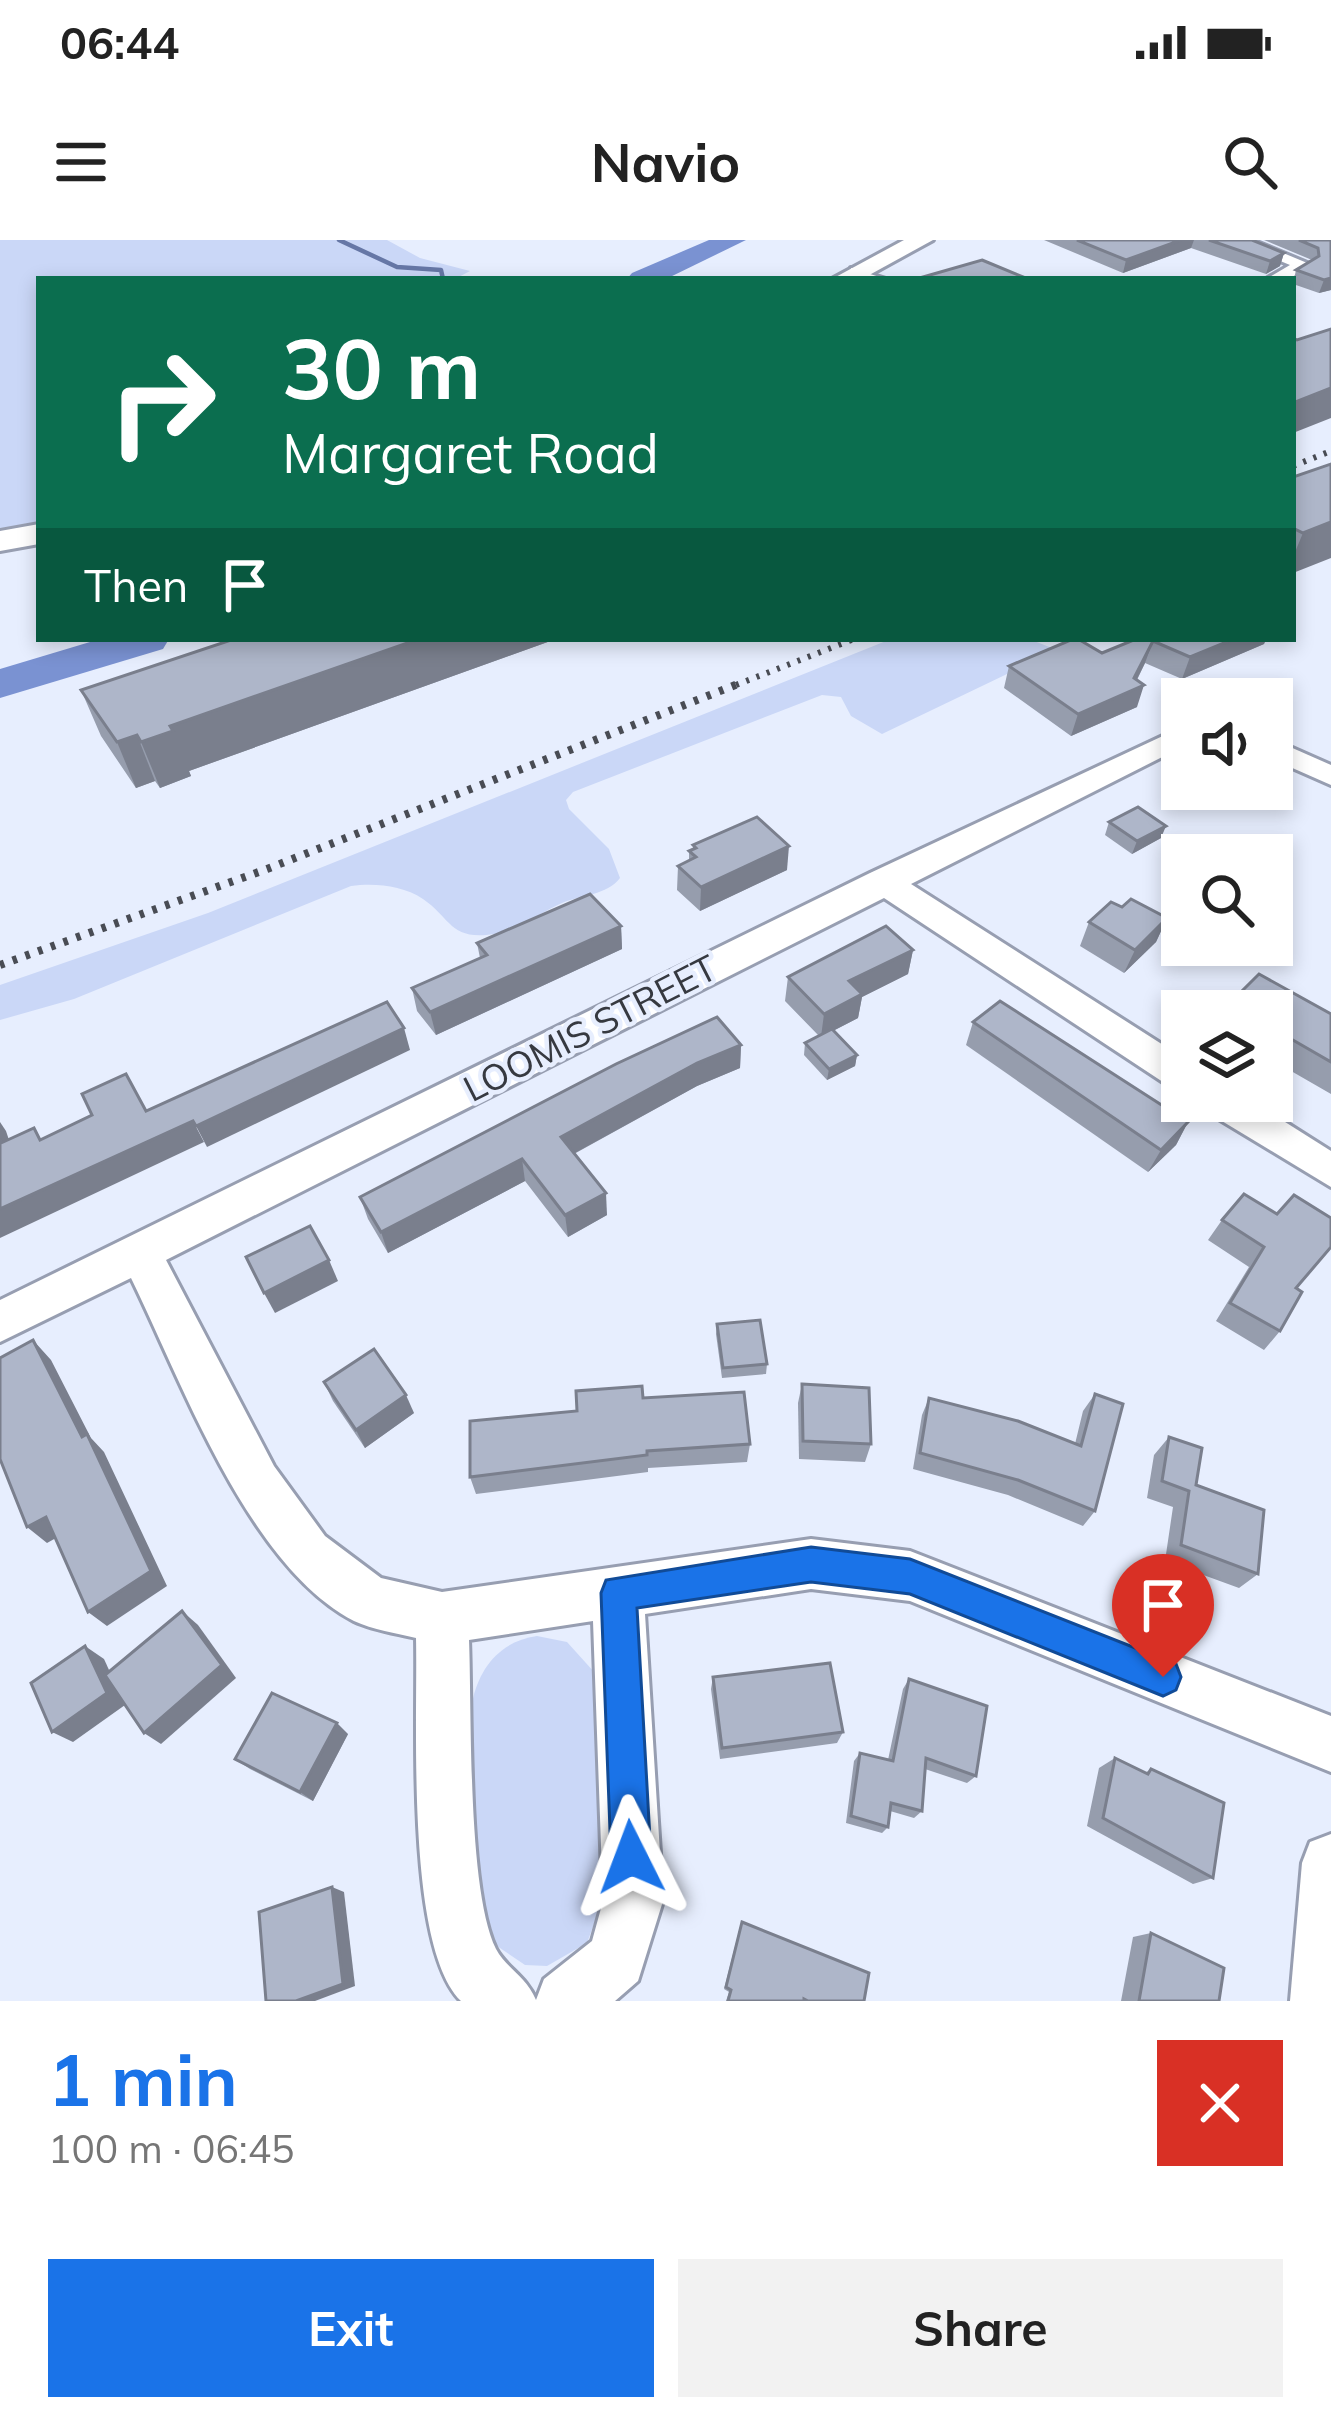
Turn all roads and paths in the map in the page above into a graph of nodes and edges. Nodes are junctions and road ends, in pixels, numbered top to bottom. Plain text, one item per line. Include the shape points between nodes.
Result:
1 (922, 240) edge
2 (1237, 240) edge
3 (861, 276) edge
4 (1281, 276) edge
5 (36, 535) edge
6 (0, 541) edge
7 (1161, 746) edge
8 (1293, 758) edge
9 (1331, 776) edge
10 (882, 881) junction
11 (1161, 1062) edge
12 (1254, 1122) edge
13 (1331, 1171) edge
14 (141, 1254) junction
15 (0, 1322) edge
16 (619, 1593) junction
17 (442, 1618) junction
18 (1331, 1744) edge
19 (1331, 1863) edge
20 (505, 2001) edge
21 (566, 2001) edge
22 (1321, 2001) edge

1 - 3 main road
2 - 4 street via 1304,265
5 - 6 main road
7 - 10 street, LOOMIS STREET
8 - 9 street
10 - 11 street
10 - 14 street, LOOMIS STREET
12 - 13 street
14 - 15 street, LOOMIS STREET
14 - 17 street via 257,1483 307,1554 369,1601
16 - 17 street
16 - 18 street via 811,1564 910,1576
16 - 21 street via 633,1901 617,1960
17 - 20 street via 451,1886 471,1968
19 - 22 street

